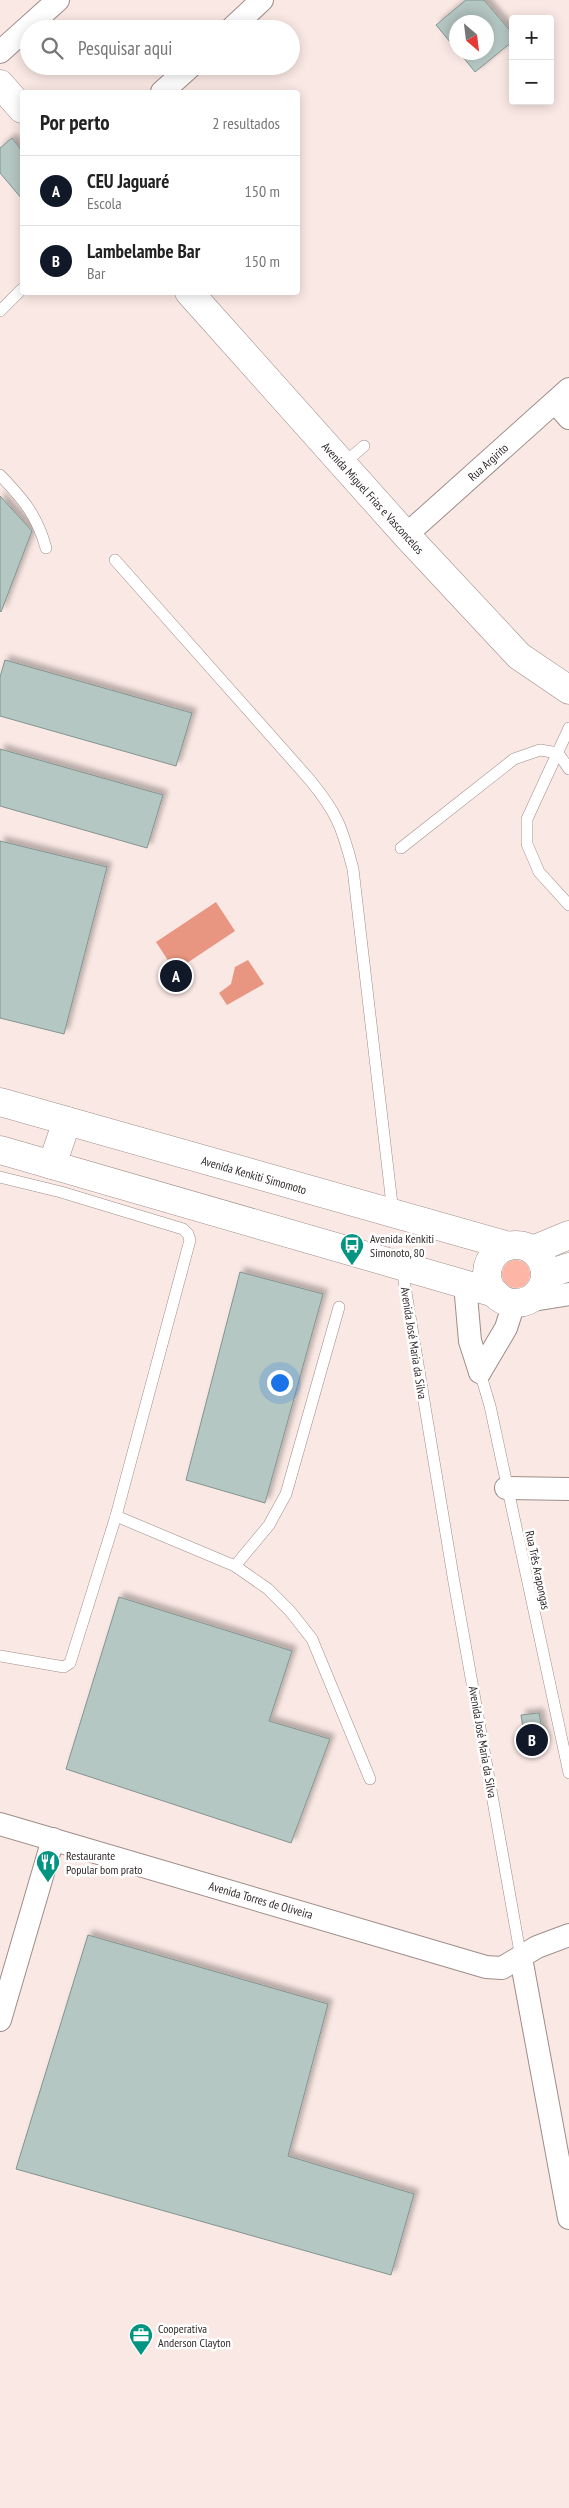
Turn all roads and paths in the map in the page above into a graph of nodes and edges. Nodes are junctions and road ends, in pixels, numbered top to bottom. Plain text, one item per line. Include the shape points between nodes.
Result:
1 (58, 0) edge
2 (262, 0) edge
3 (36, 20) edge
4 (241, 20) edge
5 (20, 34) edge
6 (0, 52) edge
7 (181, 75) edge
8 (0, 84) edge
9 (164, 90) edge
10 (20, 107) edge
11 (20, 290) edge
12 (192, 295) edge
13 (0, 311) edge
14 (564, 403) edge
15 (364, 446) dead end
16 (343, 464) junction
17 (0, 475) edge
18 (406, 535) junction
19 (46, 548) dead end
20 (115, 560) dead end
21 (569, 690) edge
22 (569, 728) edge
23 (558, 753) junction
24 (569, 769) edge
25 (402, 848) dead end
26 (569, 905) edge
27 (0, 1102) edge
28 (67, 1121) junction
29 (0, 1150) edge
30 (52, 1165) junction
31 (0, 1177) edge
32 (393, 1213) junction
33 (569, 1235) edge
34 (521, 1248) junction
35 (402, 1266) junction
36 (557, 1274) edge
37 (465, 1284) junction
38 (569, 1294) edge
39 (512, 1299) junction
40 (339, 1308) dead end
41 (480, 1372) junction
42 (506, 1488) junction
43 (569, 1489) edge
44 (116, 1516) junction
45 (235, 1566) junction
46 (0, 1656) edge
47 (569, 1773) edge
48 (370, 1779) dead end
49 (0, 1824) edge
50 (53, 1839) junction
51 (569, 1935) edge
52 (521, 1958) junction
53 (0, 2020) edge
54 (569, 2218) edge

1 - 3 street
2 - 4 street
5 - 6 street
7 - 9 street
8 - 10 main road
11 - 13 lane
12 - 16 main road, Avenida Miguel Frias e Vasconcelos
14 - 18 street, Rua Argirito
15 - 16 lane
16 - 18 main road, Avenida Miguel Frias e Vasconcelos
17 - 19 lane via 33,513
18 - 21 main road, Avenida Miguel Frias e Vasconcelos via 519,656
20 - 32 lane via 310,780 331,806 342,828 353,869
22 - 23 lane
23 - 24 lane
23 - 25 lane via 540,750 514,759
23 - 26 lane via 527,819 527,844 539,872
27 - 28 main road, Avenida Kenkiti Simomoto
28 - 30 main road
28 - 32 main road, Avenida Kenkiti Simomoto
29 - 30 main road
30 - 35 main road
31 - 44 lane via 118,1209 183,1229 188,1234 189,1246
32 - 34 main road, Avenida Kenkiti Simomoto
33 - 34 main road
34 - 36 main road
34 - 39 main road via 494,1256 489,1264 488,1280
35 - 37 main road
35 - 52 lane, Avenida José Maria da Silva
36 - 39 main road via 540,1290
37 - 39 main road
37 - 41 street via 470,1341
38 - 39 street
39 - 41 street via 506,1328
40 - 45 lane via 286,1494 269,1525
41 - 42 lane, Rua Três Arapongas
42 - 43 street
42 - 47 lane, Rua Três Arapongas
44 - 45 lane
44 - 46 lane via 69,1665 64,1667
45 - 48 lane via 268,1589 312,1640
49 - 50 street, Avenida Torres de Oliveira
50 - 52 street, Avenida Torres de Oliveira via 486,1967 502,1968
50 - 53 street
51 - 52 street, Avenida Torres de Oliveira via 537,1947
52 - 54 street, Avenida José Maria da Silva

